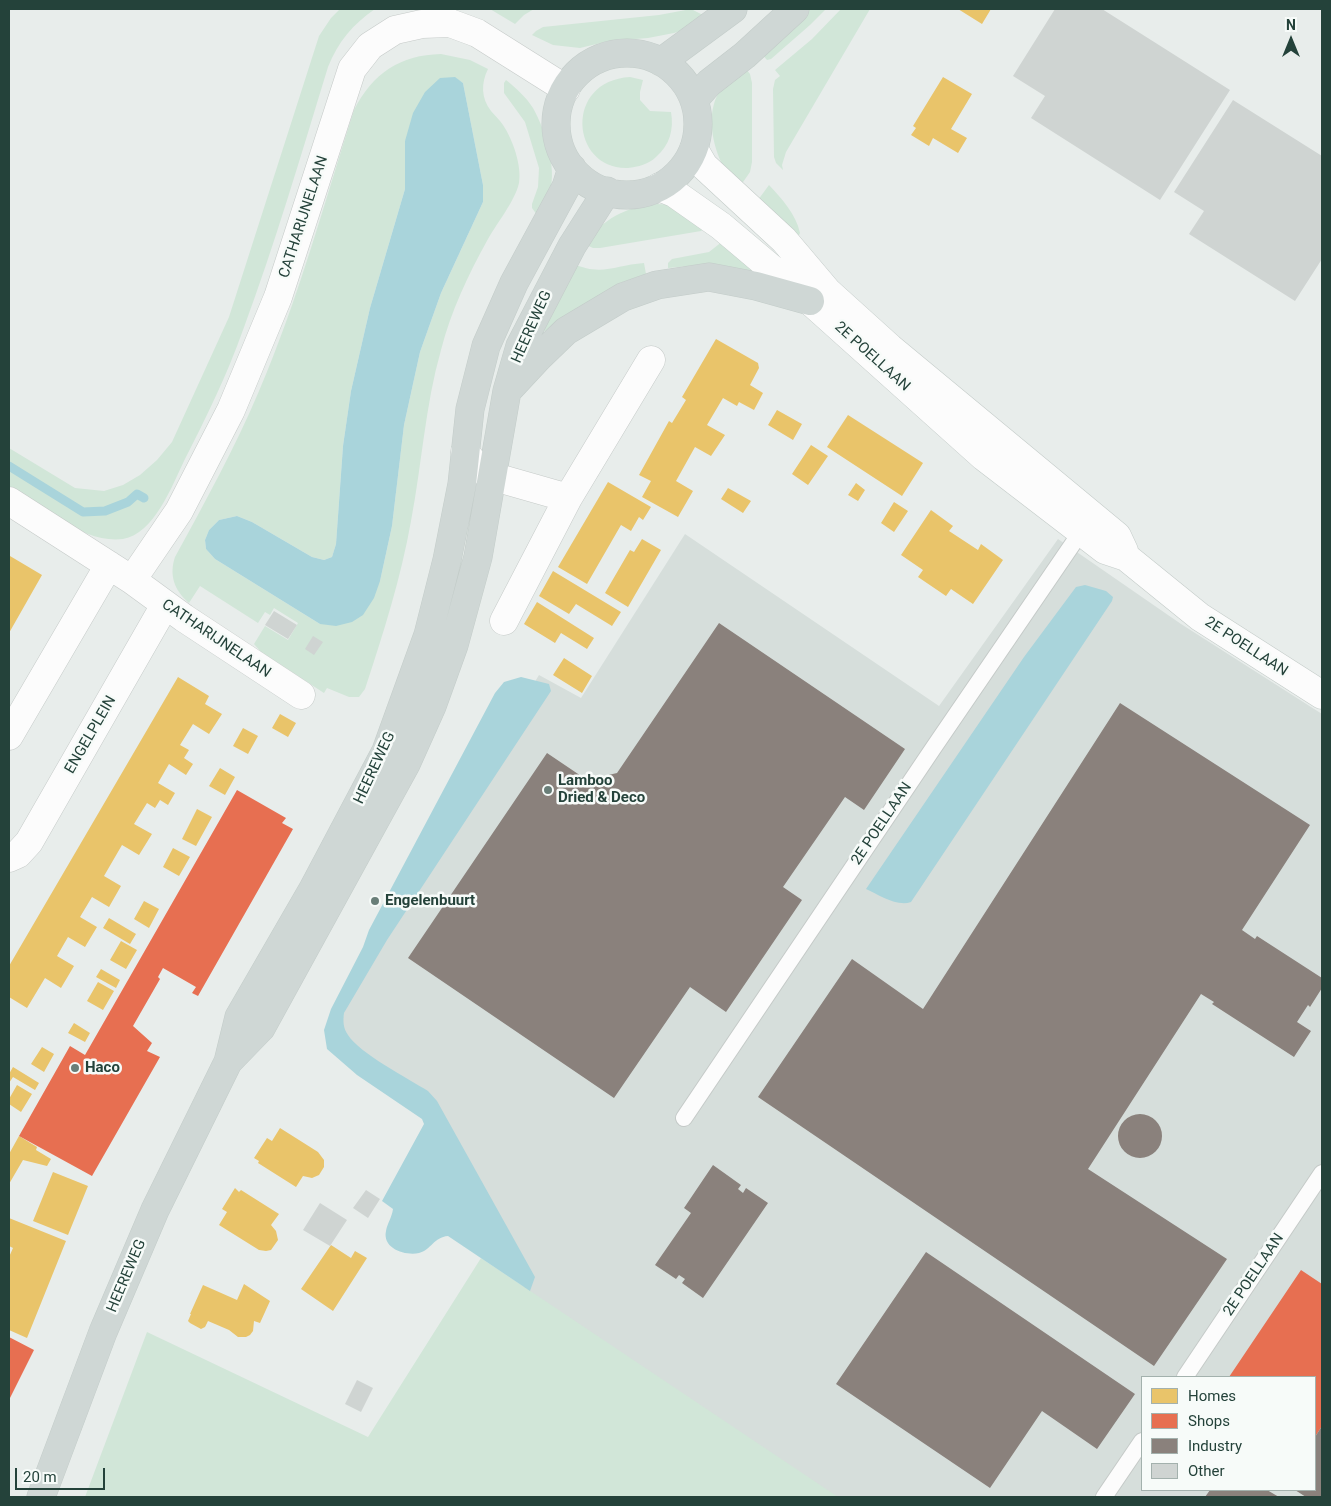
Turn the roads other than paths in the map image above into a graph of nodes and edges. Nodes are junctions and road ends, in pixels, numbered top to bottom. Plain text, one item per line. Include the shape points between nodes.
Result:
1 (733, 9) edge
2 (795, 9) edge
3 (661, 62) junction
4 (566, 89) junction
5 (694, 100) junction
6 (694, 149) junction
7 (572, 168) junction
8 (659, 187) junction
9 (607, 191) junction
10 (810, 301) junction
11 (651, 360) dead end
12 (507, 391) junction
13 (465, 452) junction
14 (491, 476) junction
15 (568, 498) junction
16 (9, 501) edge
17 (1087, 524) junction
18 (109, 565) junction
19 (132, 580) junction
20 (165, 605) junction
21 (504, 621) dead end
22 (302, 695) dead end
23 (1322, 695) edge
24 (9, 736) edge
25 (9, 858) edge
26 (228, 1062) junction
27 (684, 1118) dead end
28 (1322, 1173) edge
29 (1186, 1376) edge
30 (1141, 1442) edge
31 (41, 1497) edge
32 (1104, 1497) edge

1 - 3 main road
2 - 5 main road
3 - 4 main road via 644,55 608,56 576,74
3 - 5 main road via 681,78
4 - 7 main road via 558,108 556,130 561,150
4 - 19 street, CATHARIJNELAAN via 477,32 450,23 422,24 395,30 370,46 352,69 278,297 231,410 179,511
5 - 6 main road via 698,133
6 - 8 main road via 680,171
6 - 17 street, 2E POELLAAN via 704,166 784,240 828,292
7 - 9 main road via 588,182
7 - 13 main road, HEEREWEG via 566,187 514,283 486,346 470,409
8 - 9 main road via 642,193
8 - 10 street, 2E POELLAAN via 674,193 721,226
9 - 12 main road, HEEREWEG via 542,301 520,346
10 - 12 main road via 709,277 657,285 623,297 566,331
10 - 17 street, 2E POELLAAN via 984,457
11 - 15 street
12 - 14 main road, HEEREWEG
13 - 14 street via 477,467
13 - 26 main road, HEEREWEG via 448,560 428,635 386,750 314,889 239,1017
14 - 15 street
14 - 26 main road, HEEREWEG via 478,557 454,645 406,764 261,1028
15 - 21 street
16 - 18 street, CATHARIJNELAAN
17 - 23 street, 2E POELLAAN via 1105,550 1126,557 1200,617
17 - 27 lane, 2E POELLAAN
18 - 19 street, CATHARIJNELAAN
18 - 24 street
19 - 20 street, CATHARIJNELAAN
20 - 22 street, CATHARIJNELAAN
20 - 25 street, ENGELPLEIN via 29,842
26 - 31 main road, HEEREWEG via 155,1210 103,1332
28 - 29 lane, 2E POELLAAN
30 - 32 lane

